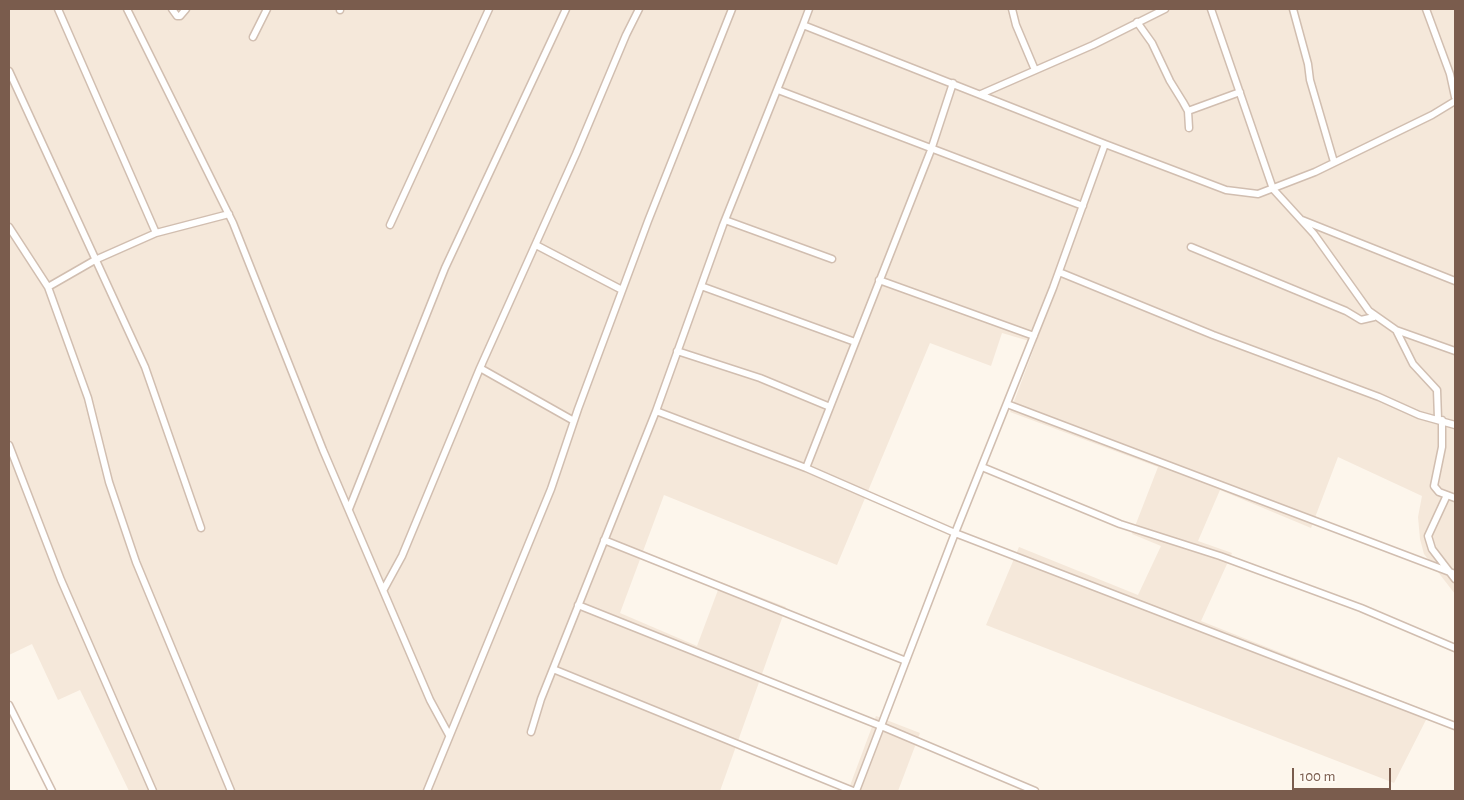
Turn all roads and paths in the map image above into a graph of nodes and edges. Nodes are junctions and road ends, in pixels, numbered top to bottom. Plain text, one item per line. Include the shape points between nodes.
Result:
1 (58, 9) edge
2 (126, 9) edge
3 (172, 9) edge
4 (186, 9) edge
5 (266, 9) edge
6 (489, 9) edge
7 (566, 9) edge
8 (639, 9) edge
9 (732, 9) edge
10 (809, 9) edge
11 (1012, 9) edge
12 (1165, 9) edge
13 (1212, 9) edge
14 (1293, 9) edge
15 (1426, 9) edge
16 (1137, 22) junction
17 (803, 26) junction
18 (253, 37) dead end
19 (1035, 70) junction
20 (9, 71) edge
21 (953, 83) junction
22 (778, 90) junction
23 (1240, 92) junction
24 (981, 94) junction
25 (1455, 99) edge
26 (1188, 111) junction
27 (587, 128) dead end
28 (1189, 128) dead end
29 (1105, 144) junction
30 (932, 150) junction
31 (1334, 162) junction
32 (1273, 189) junction
33 (1083, 206) junction
34 (229, 214) junction
35 (1300, 219) junction
36 (725, 220) junction
37 (390, 225) dead end
38 (9, 227) edge
39 (156, 233) junction
40 (536, 245) junction
41 (1191, 247) dead end
42 (832, 259) dead end
43 (95, 260) junction
44 (1058, 272) junction
45 (879, 280) junction
46 (1455, 281) edge
47 (701, 286) junction
48 (48, 287) junction
49 (622, 290) junction
50 (1374, 317) junction
51 (1396, 330) junction
52 (1034, 336) junction
53 (855, 342) junction
54 (678, 351) junction
55 (1455, 352) edge
56 (480, 368) junction
57 (1008, 404) junction
58 (830, 407) junction
59 (656, 411) junction
60 (574, 420) junction
61 (1440, 420) junction
62 (1455, 425) edge
63 (9, 445) edge
64 (982, 467) junction
65 (806, 468) junction
66 (1447, 495) junction
67 (1455, 498) edge
68 (349, 509) junction
69 (201, 528) dead end
70 (955, 533) junction
71 (604, 540) junction
72 (1452, 573) edge
73 (1455, 579) edge
74 (384, 589) junction
75 (578, 606) junction
76 (1455, 648) edge
77 (906, 661) junction
78 (553, 669) junction
79 (9, 705) edge
80 (881, 726) junction
81 (1455, 726) edge
82 (531, 732) dead end
83 (449, 735) junction
84 (52, 791) edge
85 (154, 791) edge
86 (231, 791) edge
87 (427, 791) edge
88 (855, 791) edge
89 (1035, 791) edge

1 - 39 street
2 - 34 street
3 - 4 street via 180,16
5 - 18 street
6 - 37 street
7 - 68 street via 445,268
8 - 56 street
9 - 49 street
10 - 17 street
11 - 19 street
12 - 16 street
13 - 23 street
14 - 31 street
15 - 25 street via 1450,74
16 - 19 street
16 - 26 street via 1152,43
17 - 21 street
17 - 22 street
19 - 24 street
20 - 43 street
21 - 24 street
21 - 30 street
22 - 30 street
22 - 36 street
23 - 26 street
23 - 32 street
24 - 29 street
25 - 31 street via 1432,115
26 - 28 street
27 - 40 street
29 - 32 street via 1226,190 1248,194
29 - 33 street
30 - 33 street
30 - 45 street
31 - 32 street
32 - 35 street
33 - 44 street
34 - 39 street
34 - 68 street
35 - 46 street
35 - 50 street
36 - 42 street
36 - 47 street
38 - 48 street
39 - 43 street
40 - 49 street
40 - 56 street
41 - 50 street via 1362,320
43 - 48 street
43 - 69 street via 145,367
44 - 52 street
44 - 61 street via 1419,415
45 - 52 street
45 - 53 street
47 - 53 street
47 - 54 street
48 - 86 street via 88,398 109,482 136,562
49 - 60 street
50 - 51 street
51 - 55 street
51 - 61 street via 1413,364 1437,390
52 - 57 street
53 - 58 street
54 - 58 street via 760,378
54 - 59 street
56 - 60 street
56 - 74 street via 402,556
57 - 64 street
57 - 72 street
58 - 65 street
59 - 65 street
59 - 71 street
60 - 83 street via 551,489
61 - 62 street
61 - 66 street via 1442,447 1434,481 1436,490
63 - 85 street via 61,580
64 - 70 street
64 - 76 street via 1120,524 1220,556 1361,608
65 - 70 street
66 - 67 street
66 - 72 street via 1428,536 1432,549
68 - 74 street
70 - 77 street
70 - 81 street
71 - 75 street
71 - 77 street
72 - 73 street
74 - 83 street via 436,713
75 - 78 street
75 - 80 street
77 - 80 street
78 - 82 street
78 - 88 street
79 - 84 street
80 - 88 street
80 - 89 street
83 - 87 street

